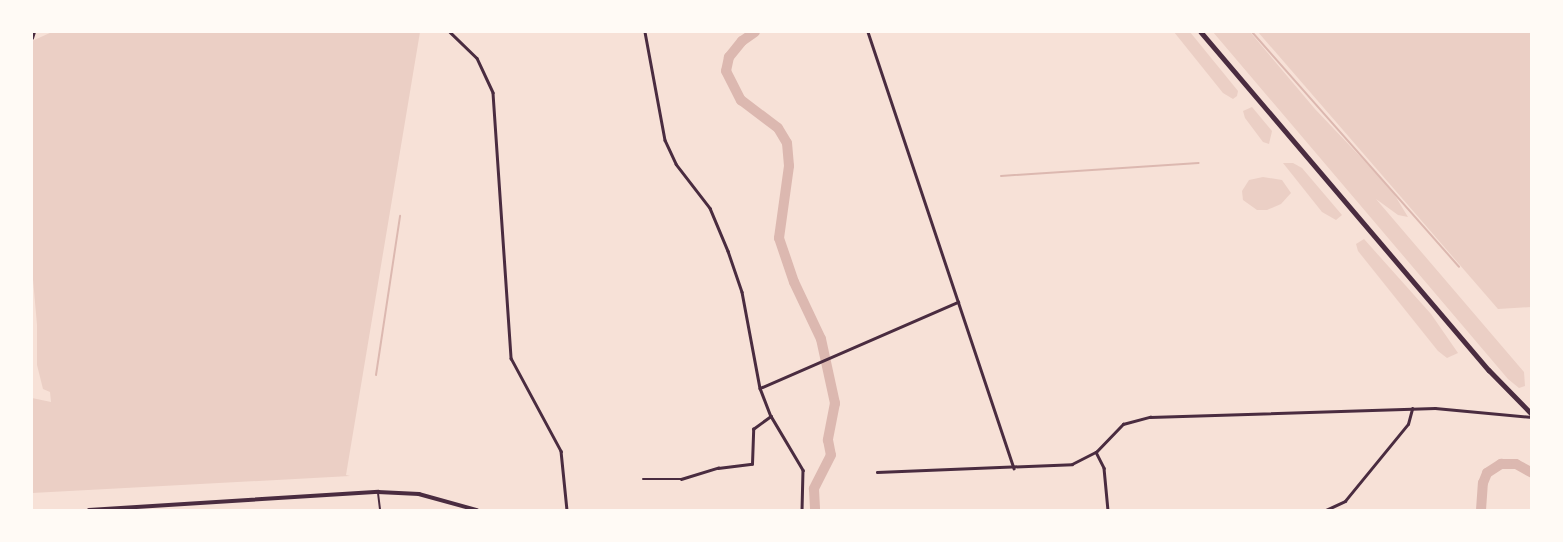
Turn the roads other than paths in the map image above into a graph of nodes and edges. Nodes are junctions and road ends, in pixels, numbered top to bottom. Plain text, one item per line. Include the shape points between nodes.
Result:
1 (34, 32) edge
2 (450, 32) edge
3 (645, 32) edge
4 (868, 32) edge
5 (1201, 32) edge
6 (32, 38) edge
7 (958, 302) junction
8 (760, 388) junction
9 (1413, 408) junction
10 (1531, 415) edge
11 (771, 416) junction
12 (1096, 452) junction
13 (1014, 468) junction
14 (877, 472) dead end
15 (643, 479) dead end
16 (378, 492) junction
17 (89, 510) edge
18 (380, 510) edge
19 (477, 510) edge
20 (568, 510) edge
21 (803, 510) edge
22 (1108, 510) edge
23 (1326, 510) edge

1 - 6 street
2 - 20 street via 477,58 493,93 511,358 561,451
3 - 8 street via 665,140 676,164 710,208 728,251 742,292
4 - 7 street
5 - 10 main road
7 - 8 street
7 - 13 street
8 - 11 street
9 - 10 street
9 - 12 street via 1135,419 1113,431
9 - 23 street via 1408,424 1345,501
11 - 15 street via 752,429 752,464 681,479
11 - 21 street via 802,465
12 - 13 street via 1072,464
12 - 22 street via 1104,468
13 - 14 street
16 - 17 street
16 - 18 lane
16 - 19 street via 419,494

